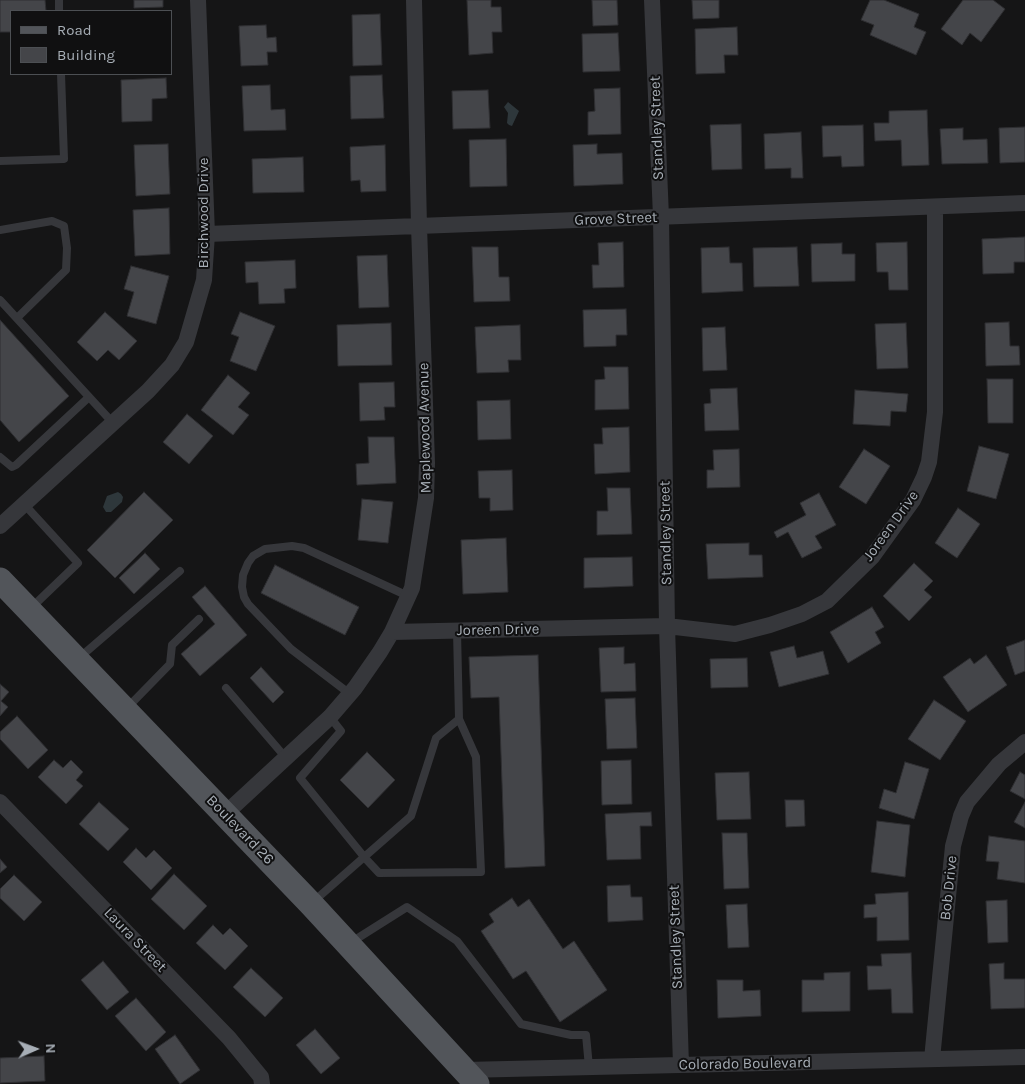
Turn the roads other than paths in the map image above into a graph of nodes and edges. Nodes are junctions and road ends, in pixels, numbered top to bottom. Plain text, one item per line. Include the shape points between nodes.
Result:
1 (198, 0) edge
2 (414, 0) edge
3 (652, 0) edge
4 (61, 75) edge
5 (0, 161) edge
6 (1025, 203) edge
7 (935, 207) junction
8 (661, 217) junction
9 (419, 226) junction
10 (0, 230) edge
11 (207, 234) junction
12 (0, 300) edge
13 (17, 318) junction
14 (89, 397) junction
15 (113, 423) junction
16 (0, 457) edge
17 (24, 504) junction
18 (0, 526) edge
19 (180, 571) dead end
20 (4, 592) edge
21 (408, 596) junction
22 (29, 610) junction
23 (199, 619) dead end
24 (667, 626) junction
25 (457, 631) junction
26 (392, 632) junction
27 (77, 660) junction
28 (226, 688) dead end
29 (350, 694) junction
30 (125, 710) junction
31 (330, 717) junction
32 (459, 719) junction
33 (1025, 742) edge
34 (286, 758) junction
35 (0, 802) edge
36 (225, 814) junction
37 (364, 858) junction
38 (311, 904) junction
39 (349, 944) junction
40 (1025, 1056) edge
41 (932, 1059) junction
42 (681, 1065) junction
43 (589, 1067) junction
44 (471, 1077) edge
45 (262, 1084) edge

1 - 11 street, Birchwood Drive
2 - 9 street, Maplewood Avenue
3 - 8 street, Standley Street
4 - 5 lane via 64,159
6 - 7 street, Grove Street
7 - 8 street, Grove Street
7 - 24 street, Joreen Drive via 935,412 929,462 913,500 872,557 827,601 802,614 736,634
8 - 9 street, Grove Street
8 - 24 street, Standley Street
9 - 11 street, Grove Street
9 - 21 street, Maplewood Avenue via 426,498
10 - 13 lane via 52,221 64,226 66,270
11 - 15 street, Birchwood Drive via 204,280 186,342 172,366
12 - 13 lane
13 - 14 lane
14 - 15 lane
14 - 16 lane via 16,466
15 - 17 street, Birchwood Drive
17 - 18 street, Birchwood Drive
17 - 22 lane via 78,563
19 - 27 lane
20 - 22 main road, Boulevard 26
21 - 26 street, Maplewood Avenue
21 - 29 lane via 304,548 265,549 248,563 242,587 248,604 291,648
22 - 27 main road, Boulevard 26
23 - 30 lane via 172,645 170,664
24 - 25 street, Joreen Drive
24 - 42 street, Standley Street
25 - 26 street, Joreen Drive
25 - 32 lane
26 - 29 street, Maplewood Avenue
27 - 30 main road, Boulevard 26
28 - 34 lane
29 - 31 street, Maplewood Avenue
30 - 36 main road, Boulevard 26
31 - 34 street, Maplewood Avenue
31 - 37 lane via 341,731 300,778
32 - 37 lane via 436,738 411,816
32 - 37 lane via 476,757 481,872 379,873
33 - 41 street, Bob Drive via 999,764 967,802 961,816 953,846
34 - 36 street, Maplewood Avenue
35 - 45 street, Laura Street via 229,1038 261,1077
36 - 38 main road, Boulevard 26
37 - 38 lane
38 - 39 main road, Boulevard 26
39 - 43 lane via 407,907 457,941 521,1024 586,1035
39 - 44 main road, Boulevard 26
40 - 41 street, Colorado Boulevard
41 - 42 street, Colorado Boulevard
42 - 43 street, Colorado Boulevard
43 - 44 street, Colorado Boulevard

